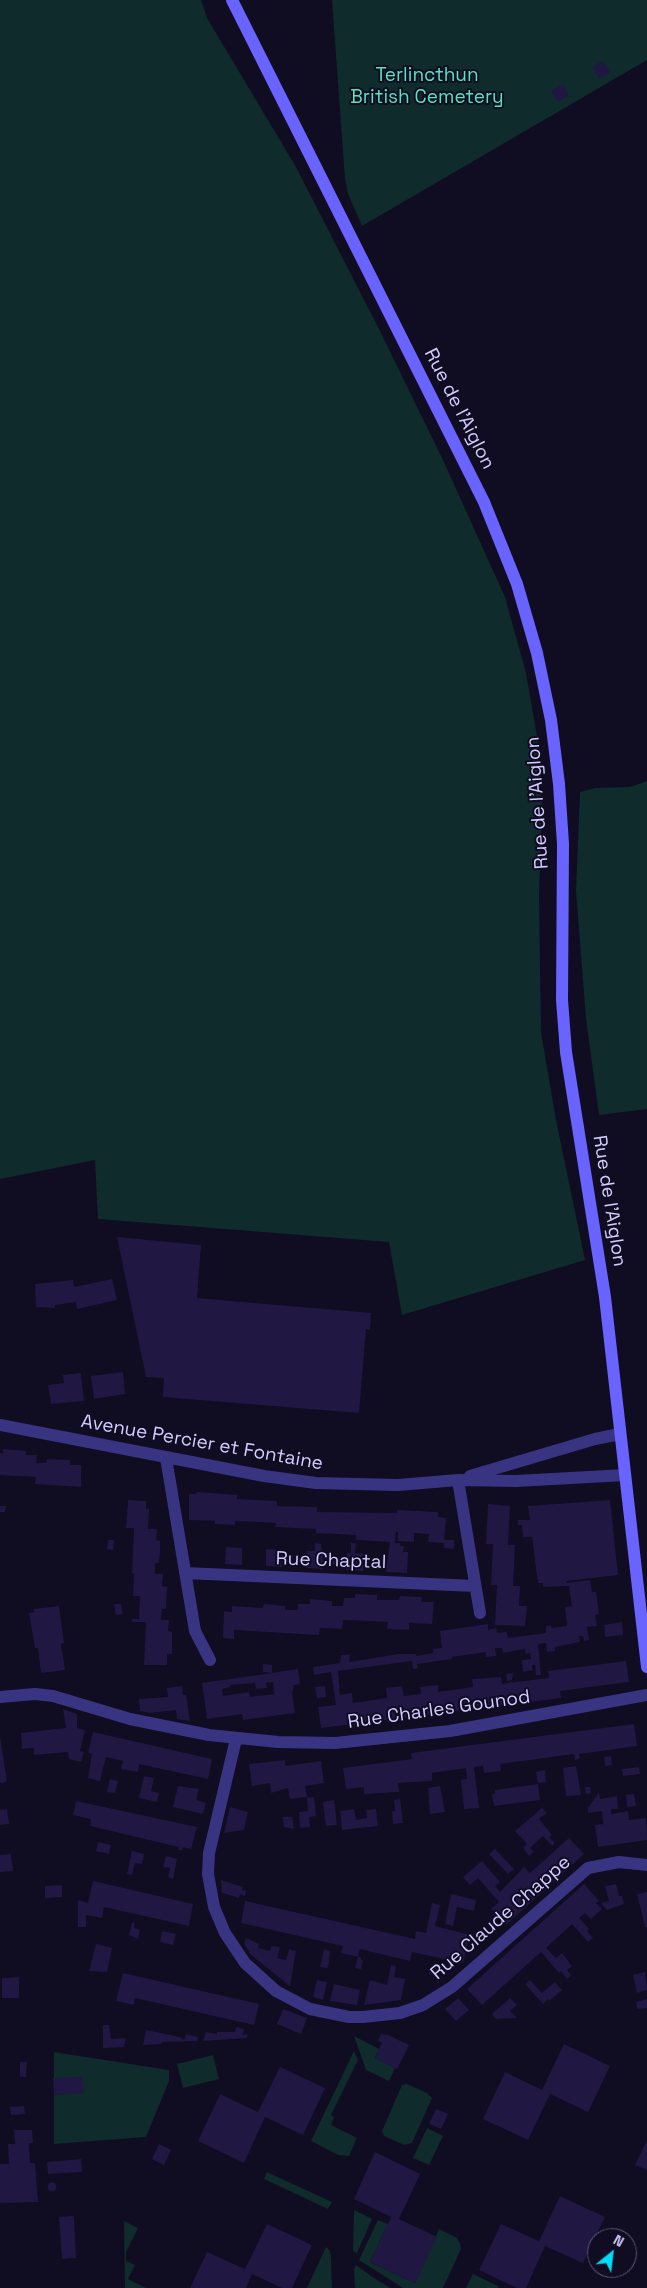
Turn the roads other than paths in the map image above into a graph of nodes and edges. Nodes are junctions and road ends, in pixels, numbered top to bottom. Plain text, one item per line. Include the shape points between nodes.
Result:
1 (232, 0) edge
2 (0, 1425) edge
3 (620, 1434) junction
4 (166, 1458) junction
5 (625, 1475) junction
6 (458, 1480) junction
7 (185, 1573) junction
8 (475, 1586) junction
9 (480, 1613) dead end
10 (210, 1660) dead end
11 (647, 1667) edge
12 (647, 1695) edge
13 (0, 1697) edge
14 (236, 1739) junction
15 (647, 1865) edge

1 - 3 main road, Rue de l'Aiglon via 484,502 511,567 530,628 551,720 559,784 563,852 562,1000 566,1052 599,1256
2 - 4 street, Avenue Percier et Fontaine
3 - 5 main road, Rue de l'Aiglon
3 - 6 street, Avenue Percier et Fontaine
4 - 6 street, Avenue Percier et Fontaine via 316,1483 398,1485
4 - 7 street
5 - 6 street, Avenue Percier et Fontaine via 516,1482
5 - 11 main road, Rue de l'Aiglon
6 - 8 street
7 - 8 street, Rue Chaptal
7 - 10 street via 195,1631
8 - 9 street
12 - 14 street, Rue Charles Gounod via 401,1738 335,1744
13 - 14 street, Rue Charles Gounod via 53,1696 130,1719
14 - 15 street, Rue Claude Chappe via 209,1853 208,1874 214,1907 225,1933 245,1963 276,1991 310,2009 363,2017 400,2013 423,2004 452,1987 588,1868 619,1862

